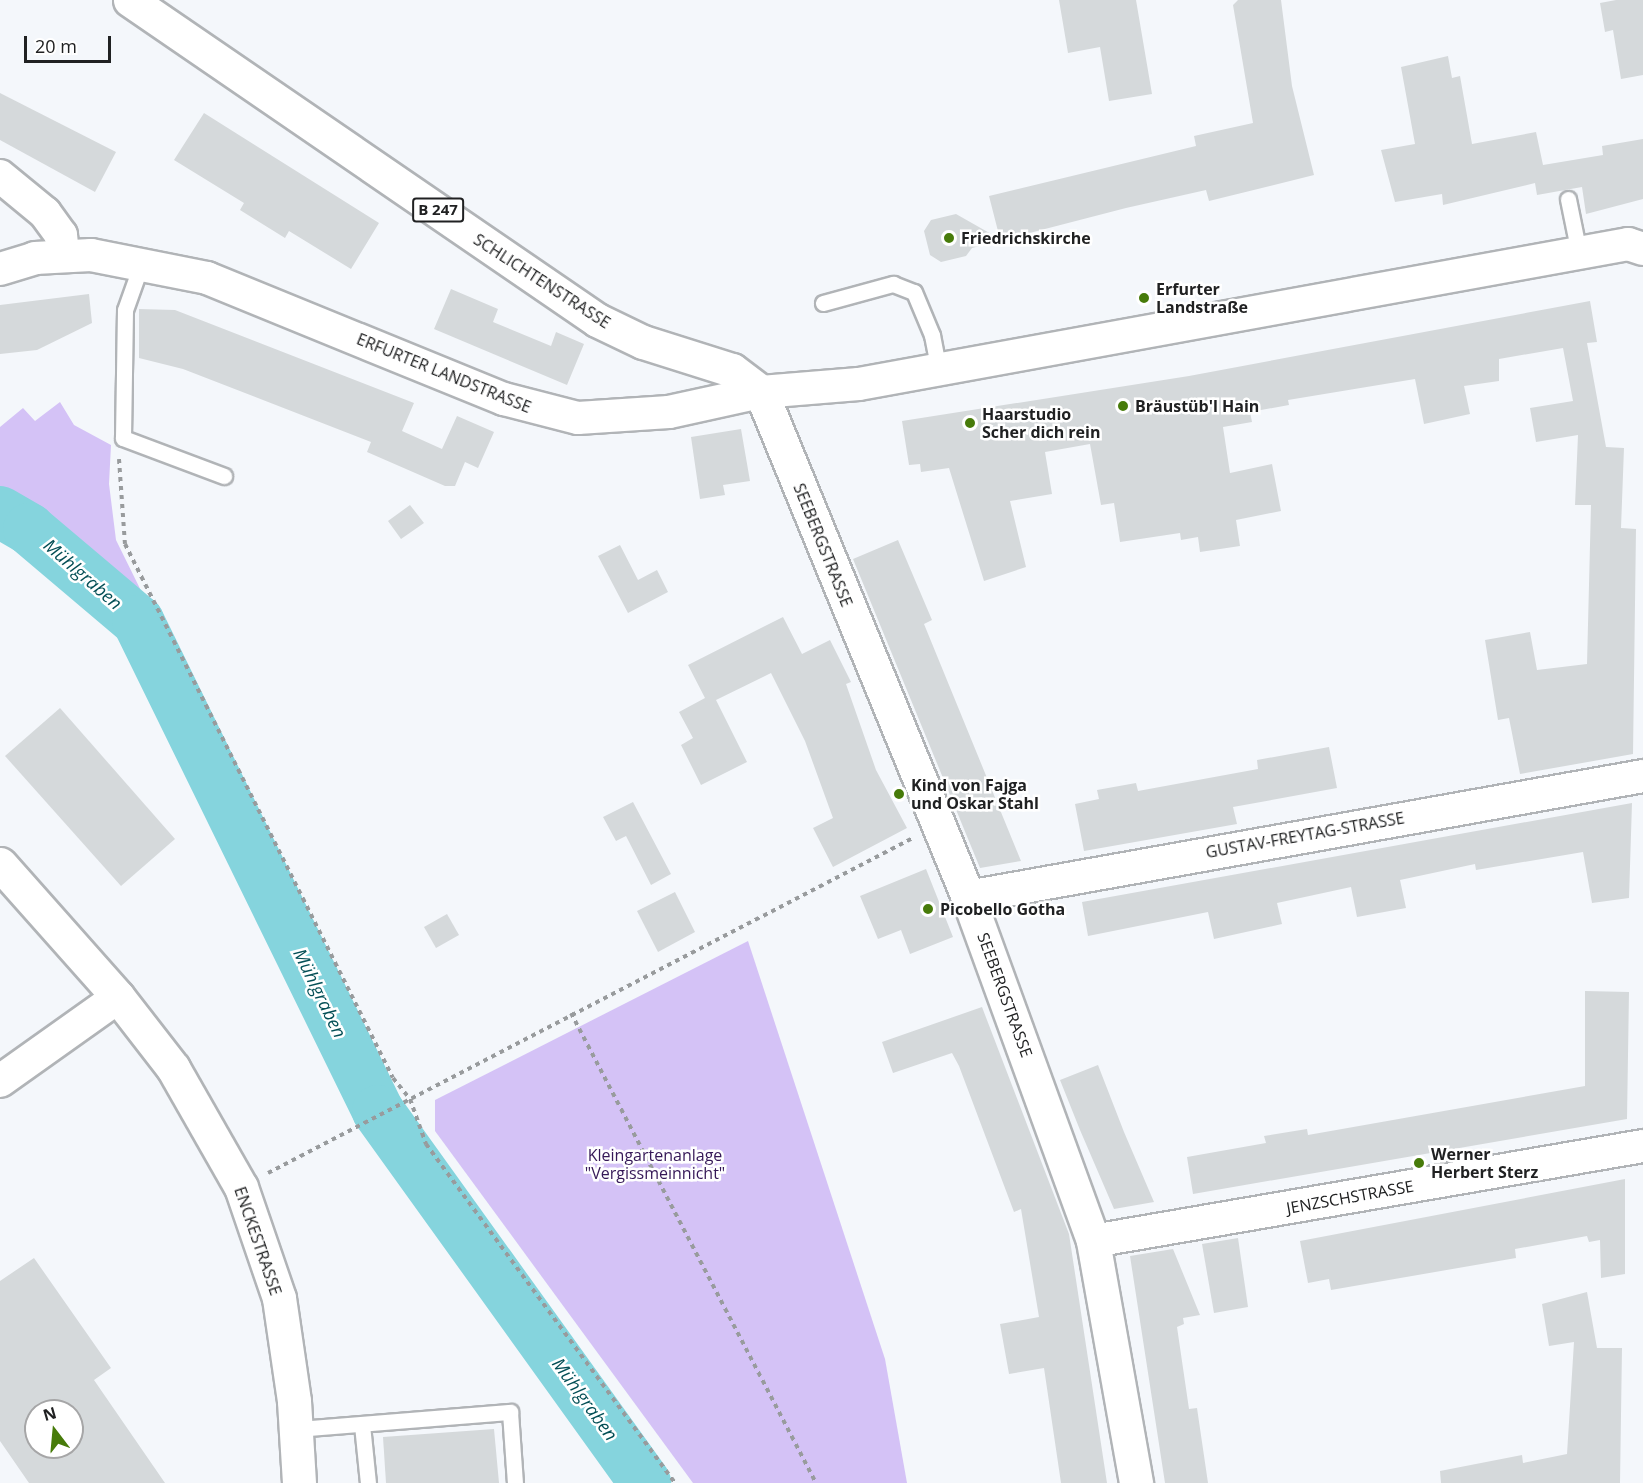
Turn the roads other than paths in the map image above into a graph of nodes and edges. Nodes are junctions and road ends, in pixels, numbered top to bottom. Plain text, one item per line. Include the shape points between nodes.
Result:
1 (130, 0) edge
2 (0, 176) edge
3 (1569, 199) dead end
4 (1643, 249) edge
5 (1579, 253) junction
6 (63, 254) junction
7 (141, 265) junction
8 (0, 269) edge
9 (823, 303) dead end
10 (939, 370) junction
11 (761, 392) junction
12 (224, 476) dead end
13 (1643, 776) edge
14 (0, 864) edge
15 (968, 897) junction
16 (118, 997) junction
17 (0, 1082) edge
18 (1643, 1146) edge
19 (1094, 1241) junction
20 (362, 1425) junction
21 (297, 1429) junction
22 (299, 1483) edge
23 (368, 1483) edge
24 (515, 1483) edge
25 (1136, 1483) edge

1 - 11 main road, SCHLICHTENSTRASSE / B 247 via 597,320 643,342 732,370
2 - 6 street via 45,213 61,235
3 - 5 lane
4 - 5 street, ERFURTER LANDSTRASSE via 1628,244
5 - 10 street, ERFURTER LANDSTRASSE
6 - 7 street, ERFURTER LANDSTRASSE
6 - 8 street, ERFURTER LANDSTRASSE
7 - 11 street, ERFURTER LANDSTRASSE via 207,278 538,411 578,418 624,416
7 - 12 lane via 125,310 123,438
9 - 10 lane via 893,284 914,292 932,335
10 - 11 street, ERFURTER LANDSTRASSE via 847,386
11 - 15 main road, SEEBERGSTRASSE
13 - 15 street, GUSTAV-FREYTAG-STRASSE
14 - 16 main road, ENCKESTRASSE
15 - 19 main road, SEEBERGSTRASSE
16 - 17 street
16 - 21 main road, ENCKESTRASSE via 172,1068 241,1187 279,1298
18 - 19 street, JENZSCHSTRASSE
19 - 25 main road, SEEBERGSTRASSE
20 - 21 lane
20 - 23 lane
20 - 24 lane via 510,1412
21 - 22 main road, ENCKESTRASSE

